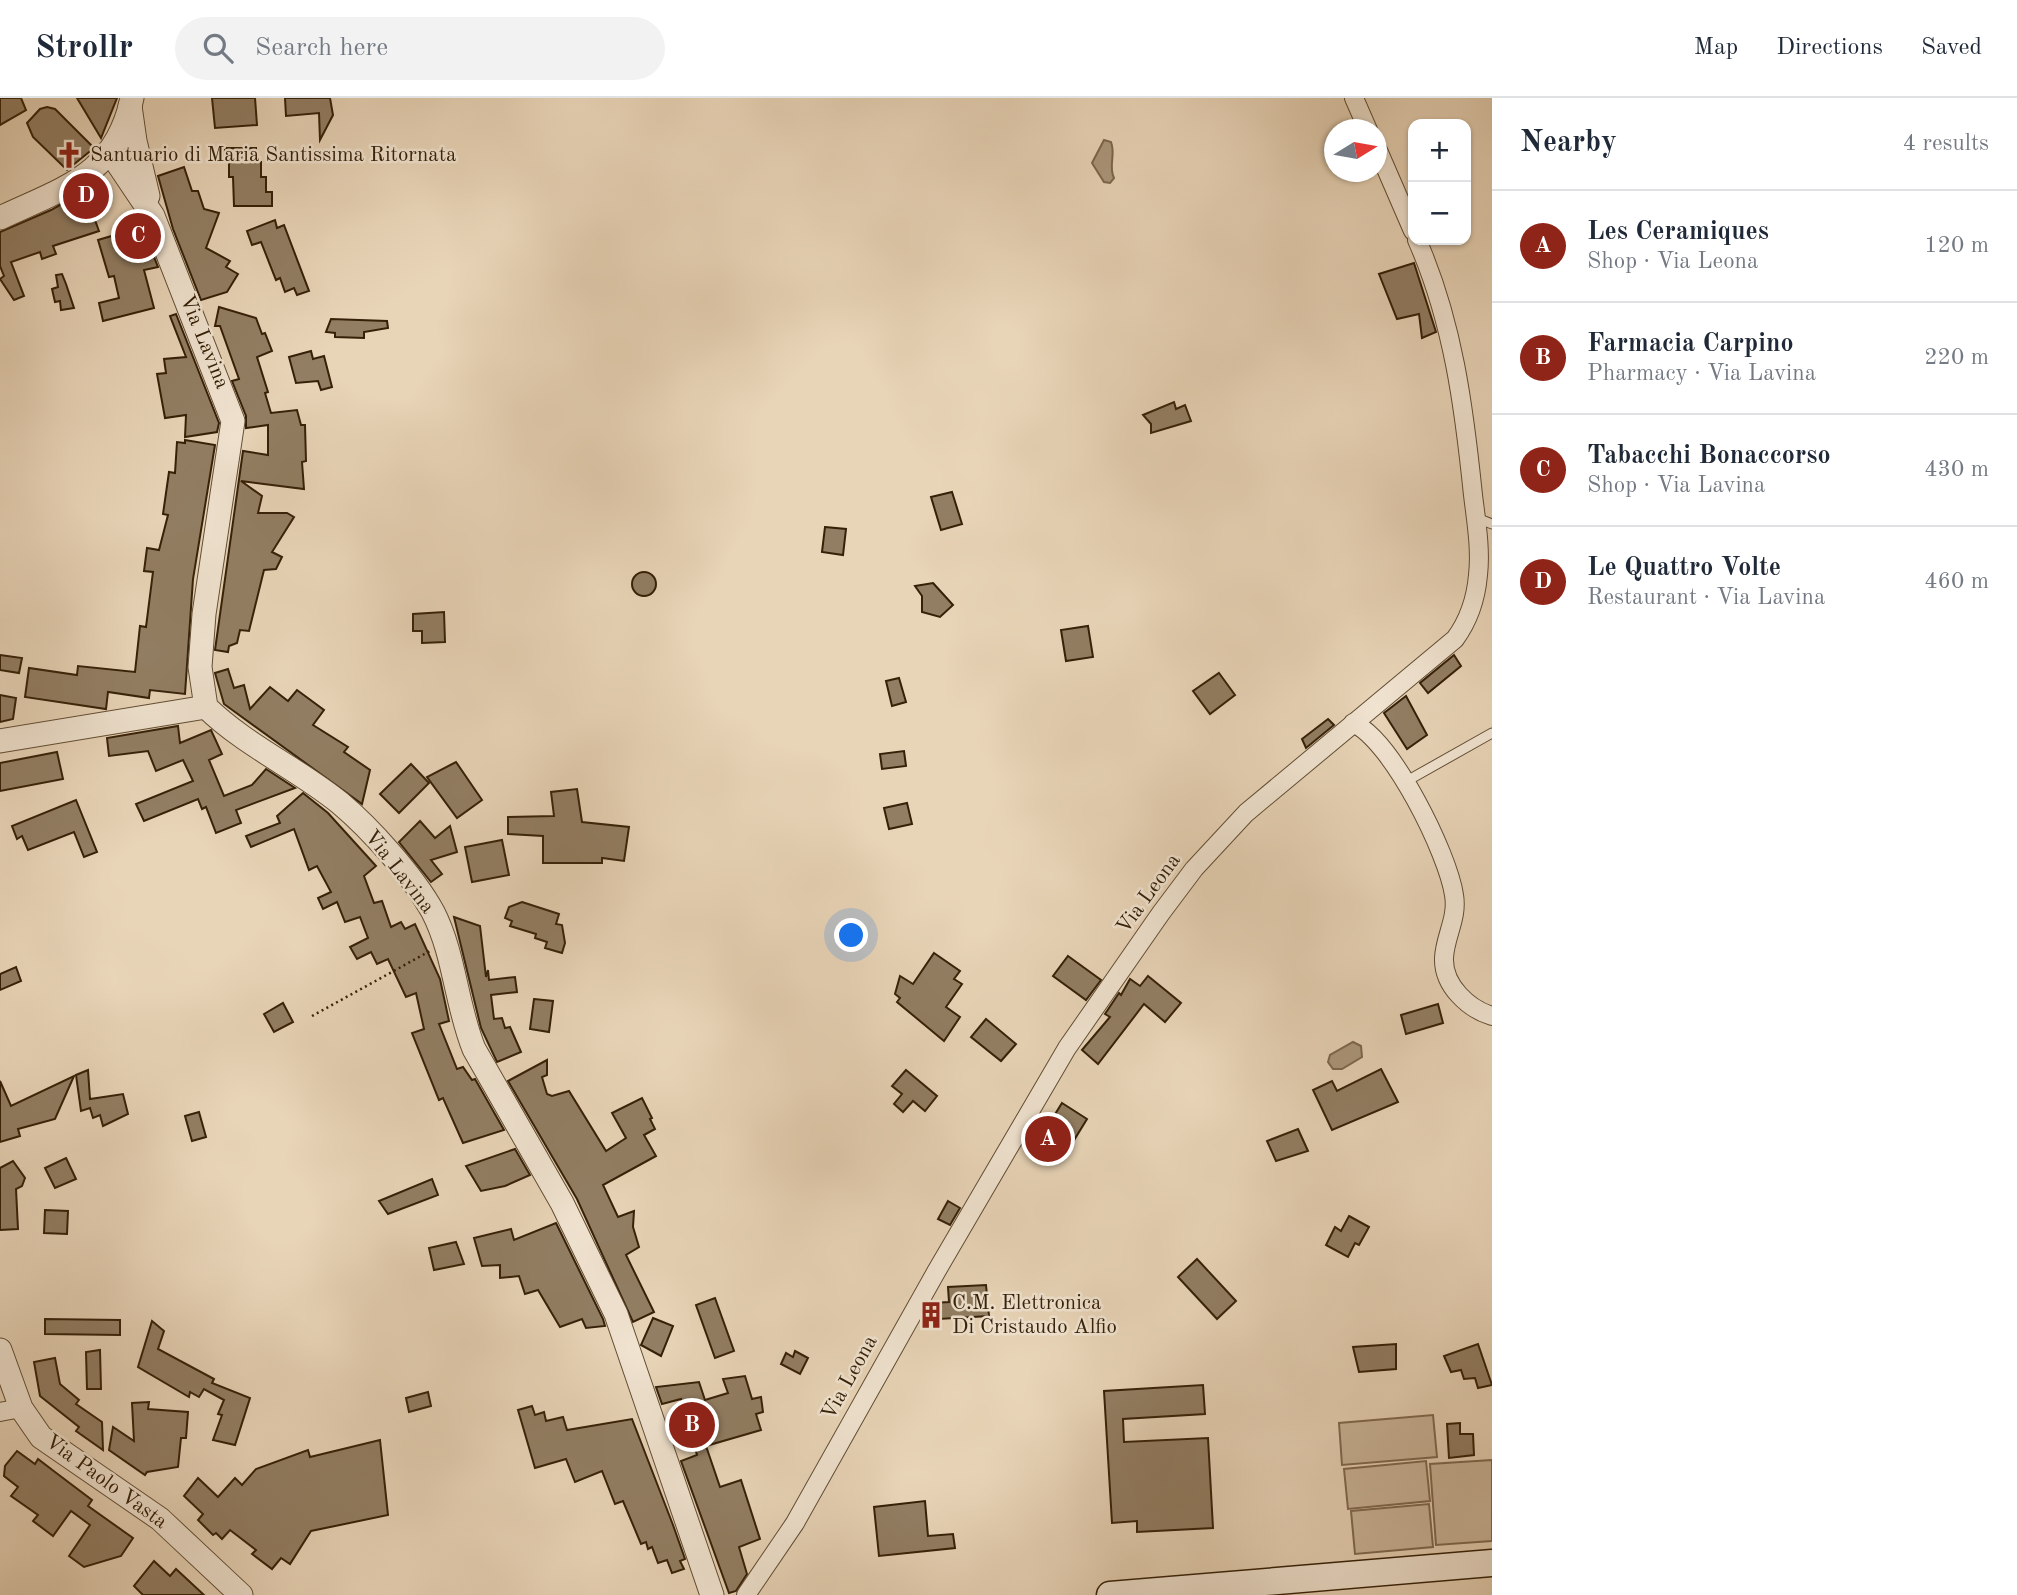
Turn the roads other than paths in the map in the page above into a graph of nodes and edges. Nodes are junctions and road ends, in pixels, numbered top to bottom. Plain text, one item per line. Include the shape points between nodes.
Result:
1 (1354, 98) edge
2 (131, 102) edge
3 (1363, 119) edge
4 (110, 152) junction
5 (1387, 171) edge
6 (152, 216) junction
7 (0, 218) edge
8 (1408, 219) edge
9 (1419, 245) edge
10 (1484, 520) edge
11 (206, 707) junction
12 (1353, 723) junction
13 (1492, 733) edge
14 (0, 741) edge
15 (1405, 782) junction
16 (1492, 1016) edge
17 (0, 1350) edge
18 (11, 1410) edge
19 (1492, 1563) edge
20 (702, 1568) junction
21 (242, 1595) edge
22 (701, 1595) edge
23 (712, 1595) edge
24 (746, 1595) edge
25 (1110, 1595) edge

1 - 3 street
2 - 4 street, Via Lavina
2 - 6 street, Via Lavina
4 - 6 street, Via Lavina
4 - 7 street, Via Lavina via 82,179
5 - 8 street
6 - 11 street, Via Lavina via 233,421 204,614 200,667
9 - 10 street, Via Leona via 1453,348
10 - 12 street, Via Leona via 1479,573 1464,627
11 - 14 street
11 - 20 street, Via Lavina via 339,802 365,826 432,911 474,1049 562,1203 616,1314
12 - 15 street via 1383,746
12 - 24 street, Via Leona via 1246,813 1194,869 1067,1048 795,1523
13 - 15 lane
15 - 16 street via 1437,845 1454,895 1455,915 1444,961 1450,978 1461,1000
17 - 18 street, Via Paolo Vasta
18 - 21 street, Via Paolo Vasta via 41,1437 160,1519
19 - 25 main road
20 - 22 street
20 - 23 street, Via Lavina

